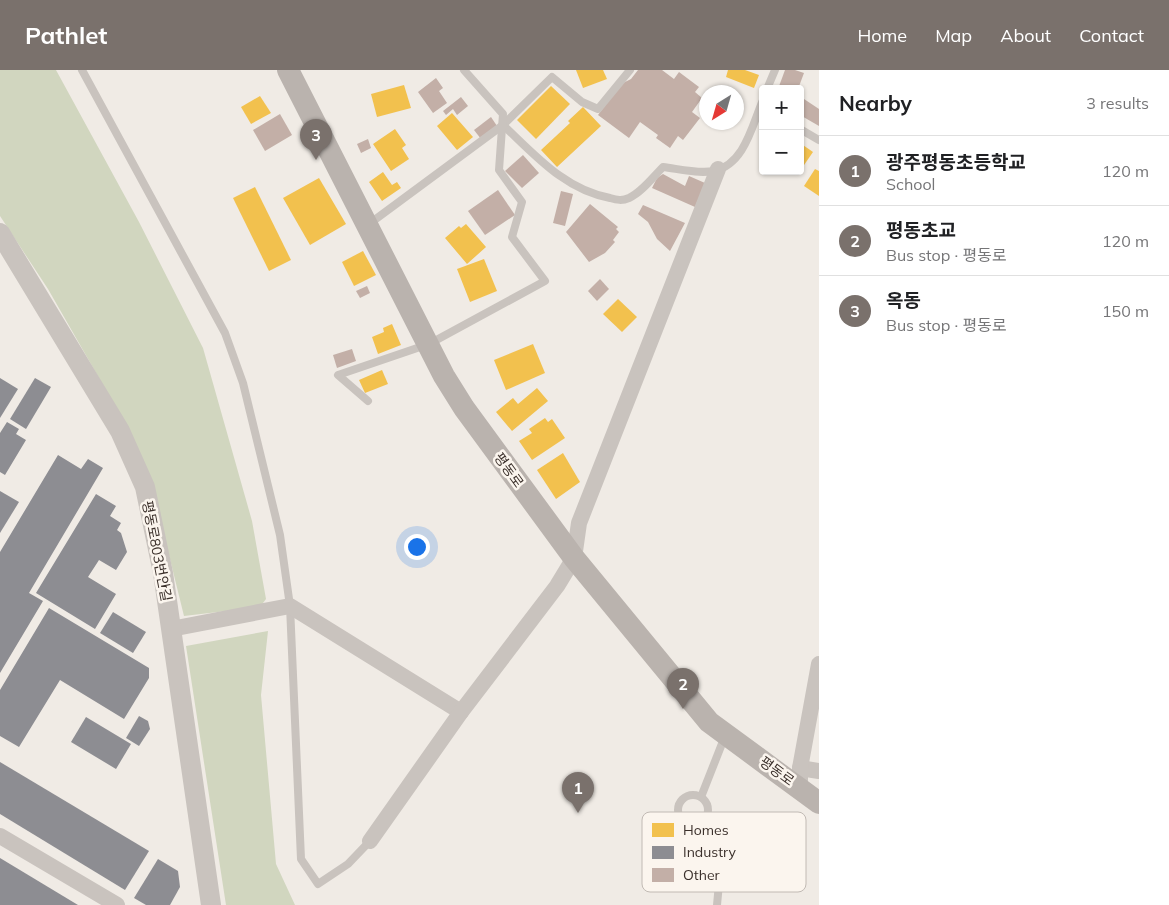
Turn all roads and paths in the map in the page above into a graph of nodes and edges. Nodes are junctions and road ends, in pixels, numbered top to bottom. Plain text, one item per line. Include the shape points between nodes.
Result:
1 (82, 70) edge
2 (288, 70) edge
3 (464, 70) edge
4 (630, 70) edge
5 (775, 70) edge
6 (769, 85) edge
7 (759, 111) edge
8 (503, 125) junction
9 (802, 130) edge
10 (819, 140) edge
11 (718, 169) junction
12 (368, 225) junction
13 (0, 234) edge
14 (428, 344) junction
15 (368, 402) dead end
16 (574, 558) junction
17 (290, 606) junction
18 (170, 629) junction
19 (819, 664) edge
20 (461, 712) junction
21 (726, 734) junction
22 (819, 771) edge
23 (800, 778) junction
24 (701, 797) junction
25 (819, 803) edge
26 (679, 812) edge
27 (708, 812) edge
28 (0, 836) edge
29 (370, 841) joint
30 (718, 892) edge
31 (116, 905) edge
32 (211, 905) edge
33 (717, 905) edge

1 - 17 lane via 225,333 242,383 280,535
2 - 12 main road, 평동로
3 - 8 lane via 502,114
4 - 8 lane via 598,109 582,102 552,77
5 - 6 lane
7 - 11 lane via 742,149 734,159
8 - 11 lane via 556,175 603,197 629,198 663,167 703,171
8 - 12 lane
8 - 14 lane via 499,170 522,202 512,237 545,281
9 - 10 lane
11 - 16 street via 579,524
12 - 14 main road, 평동로
13 - 18 street, 평동로803번안길 via 120,431 145,487 163,573
14 - 15 lane via 338,375
14 - 16 main road, 평동로 via 464,408
16 - 20 street via 557,586
16 - 21 main road, 평동로 via 709,722
17 - 18 street
17 - 20 street
17 - 29 lane via 301,859 318,884 348,864
18 - 32 street, 평동로803번안길
19 - 23 street
20 - 29 street
21 - 23 main road, 평동로
21 - 24 lane
22 - 23 street
23 - 25 main road, 평동로
24 - 26 lane via 691,796 682,800
24 - 27 lane via 707,804
28 - 31 street
30 - 33 lane

